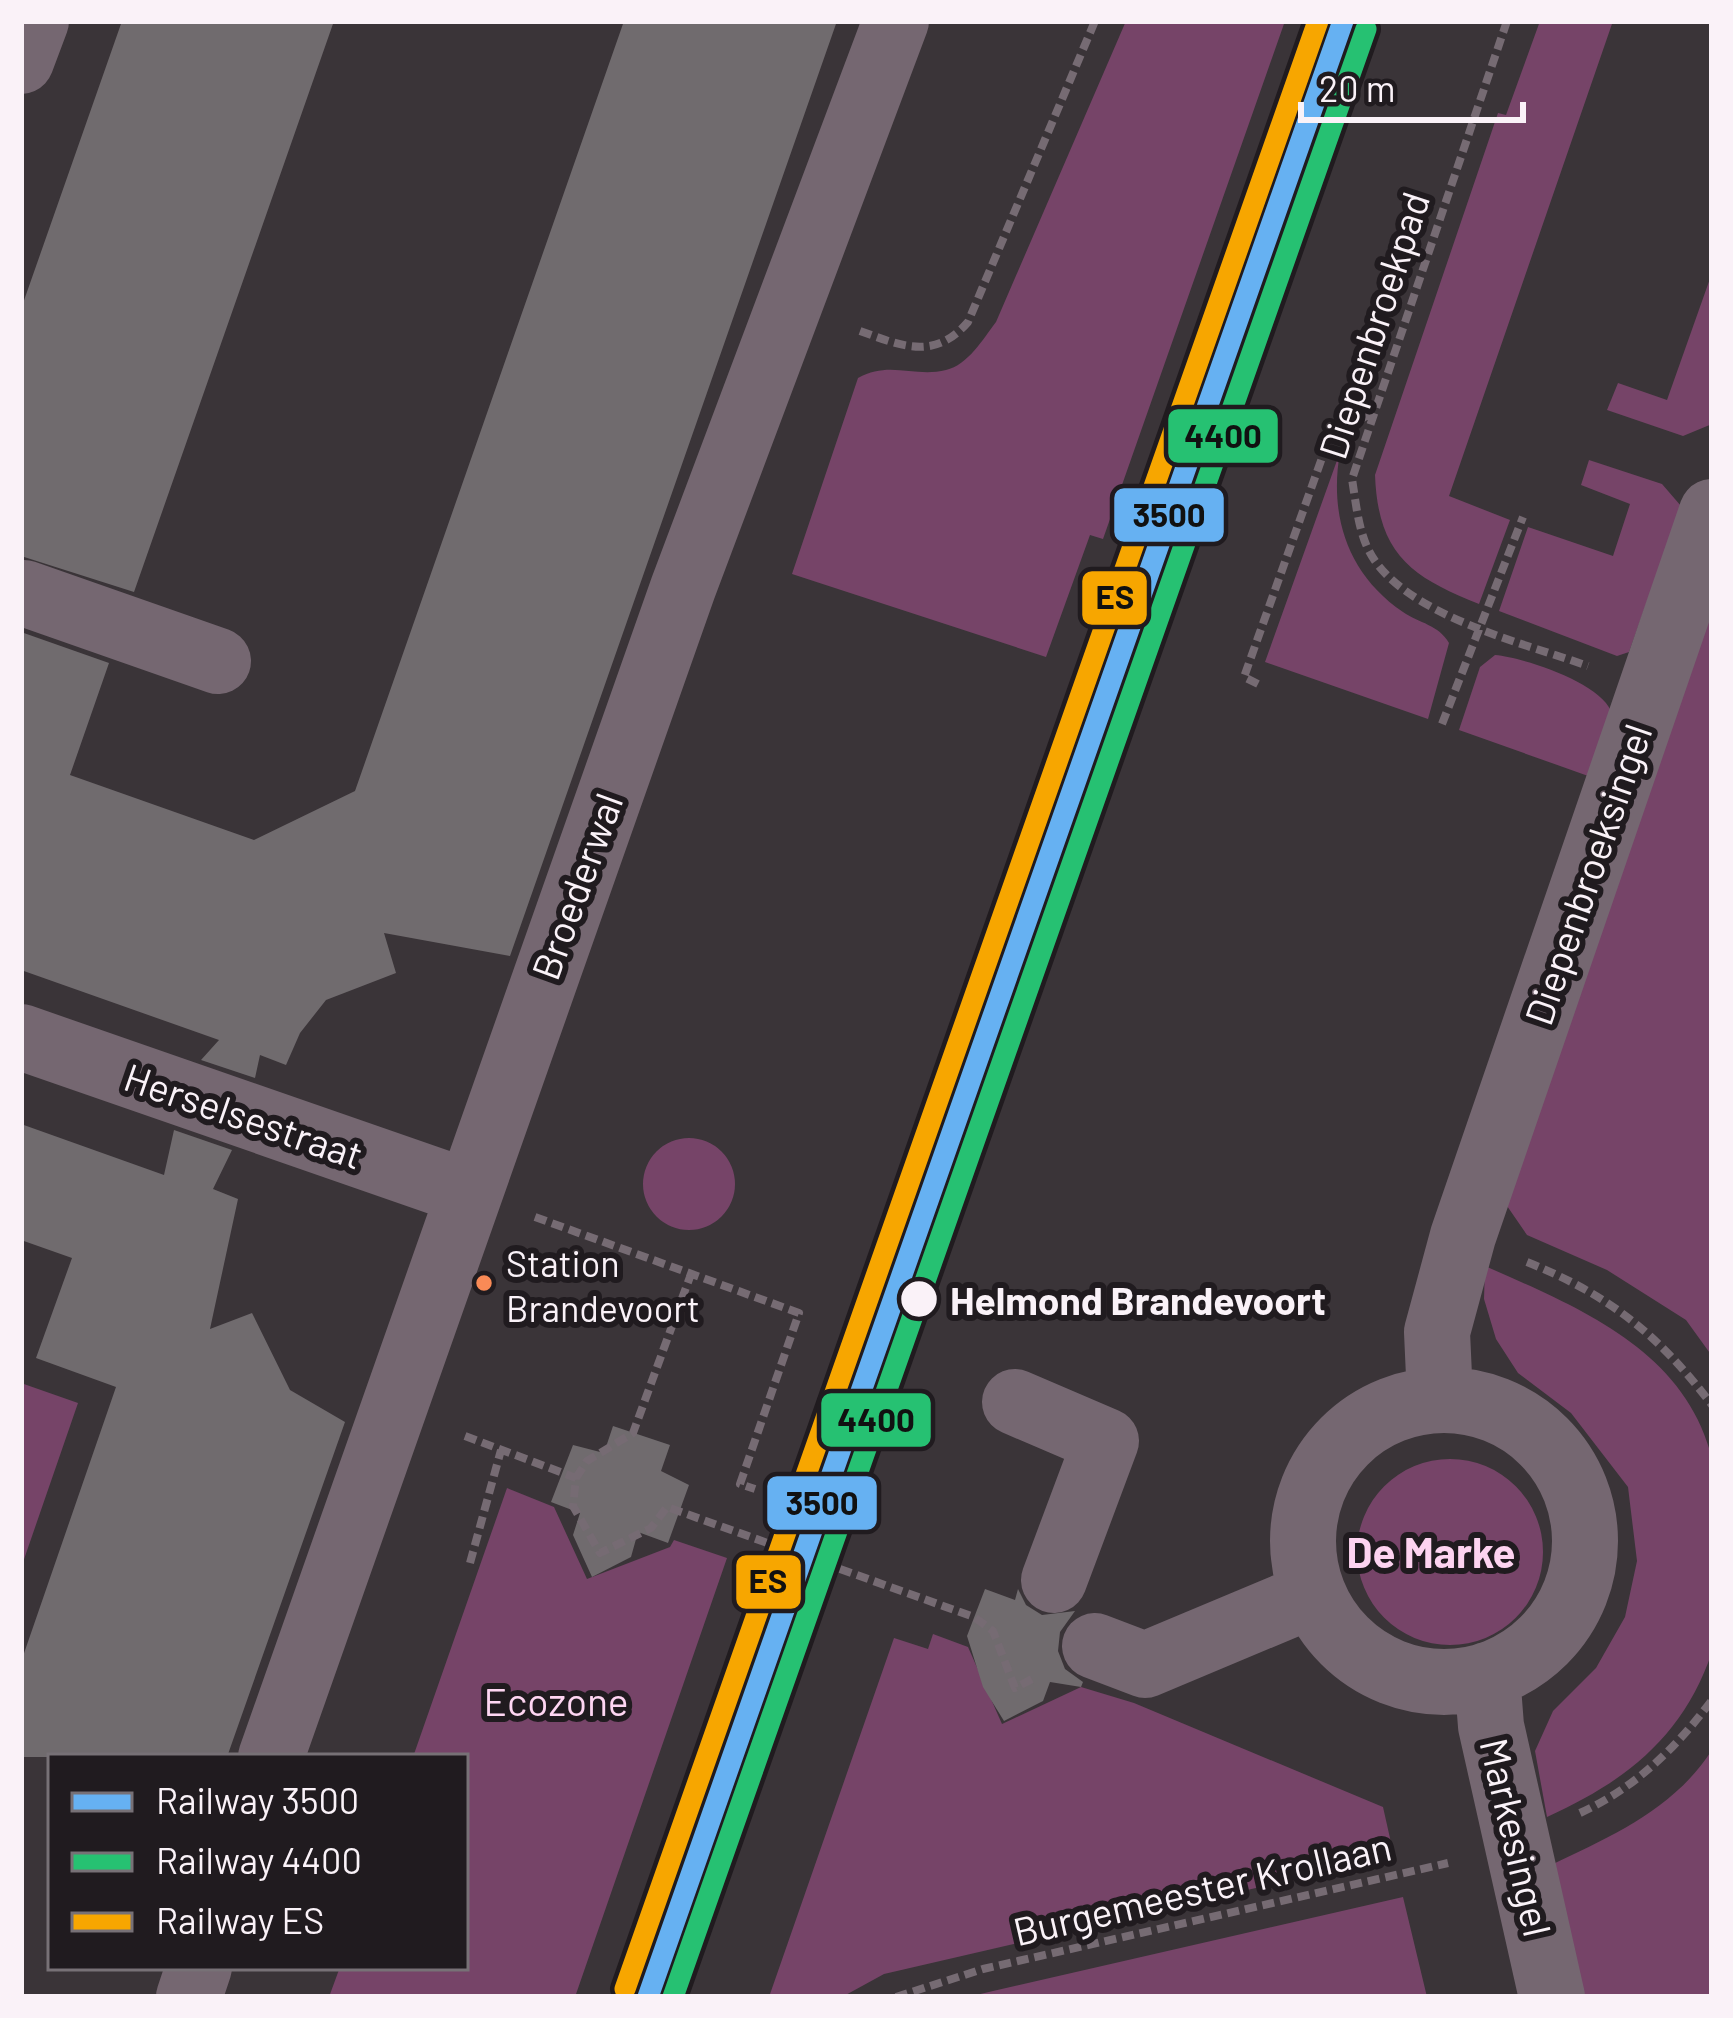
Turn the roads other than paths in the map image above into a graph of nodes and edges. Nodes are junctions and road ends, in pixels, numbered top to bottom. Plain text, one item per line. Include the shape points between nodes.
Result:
1 (36, 21) edge
2 (896, 21) edge
3 (21, 61) edge
4 (1712, 512) edge
5 (25, 592) dead end
6 (218, 661) dead end
7 (21, 1037) edge
8 (467, 1192) junction
9 (1440, 1399) junction
10 (1016, 1402) dead end
11 (1054, 1580) dead end
12 (1312, 1595) junction
13 (1095, 1646) dead end
14 (1487, 1675) junction
15 (273, 1754) edge
16 (1552, 1997) edge

1 - 3 street
2 - 8 street, Broederwal
4 - 9 street, Diepenbroeksingel via 1463,1236 1437,1332
5 - 6 street
7 - 8 street, Herselsestraat
8 - 15 street, Broederwal
9 - 12 street via 1393,1408 1333,1453 1303,1521
9 - 14 street via 1487,1405 1529,1426 1562,1460 1581,1503 1586,1551 1575,1597 1550,1636 1520,1662
10 - 11 street via 1106,1441
12 - 13 street via 1145,1665
12 - 14 street via 1352,1650 1388,1672 1430,1683
14 - 16 street, Markesingel via 1491,1726

